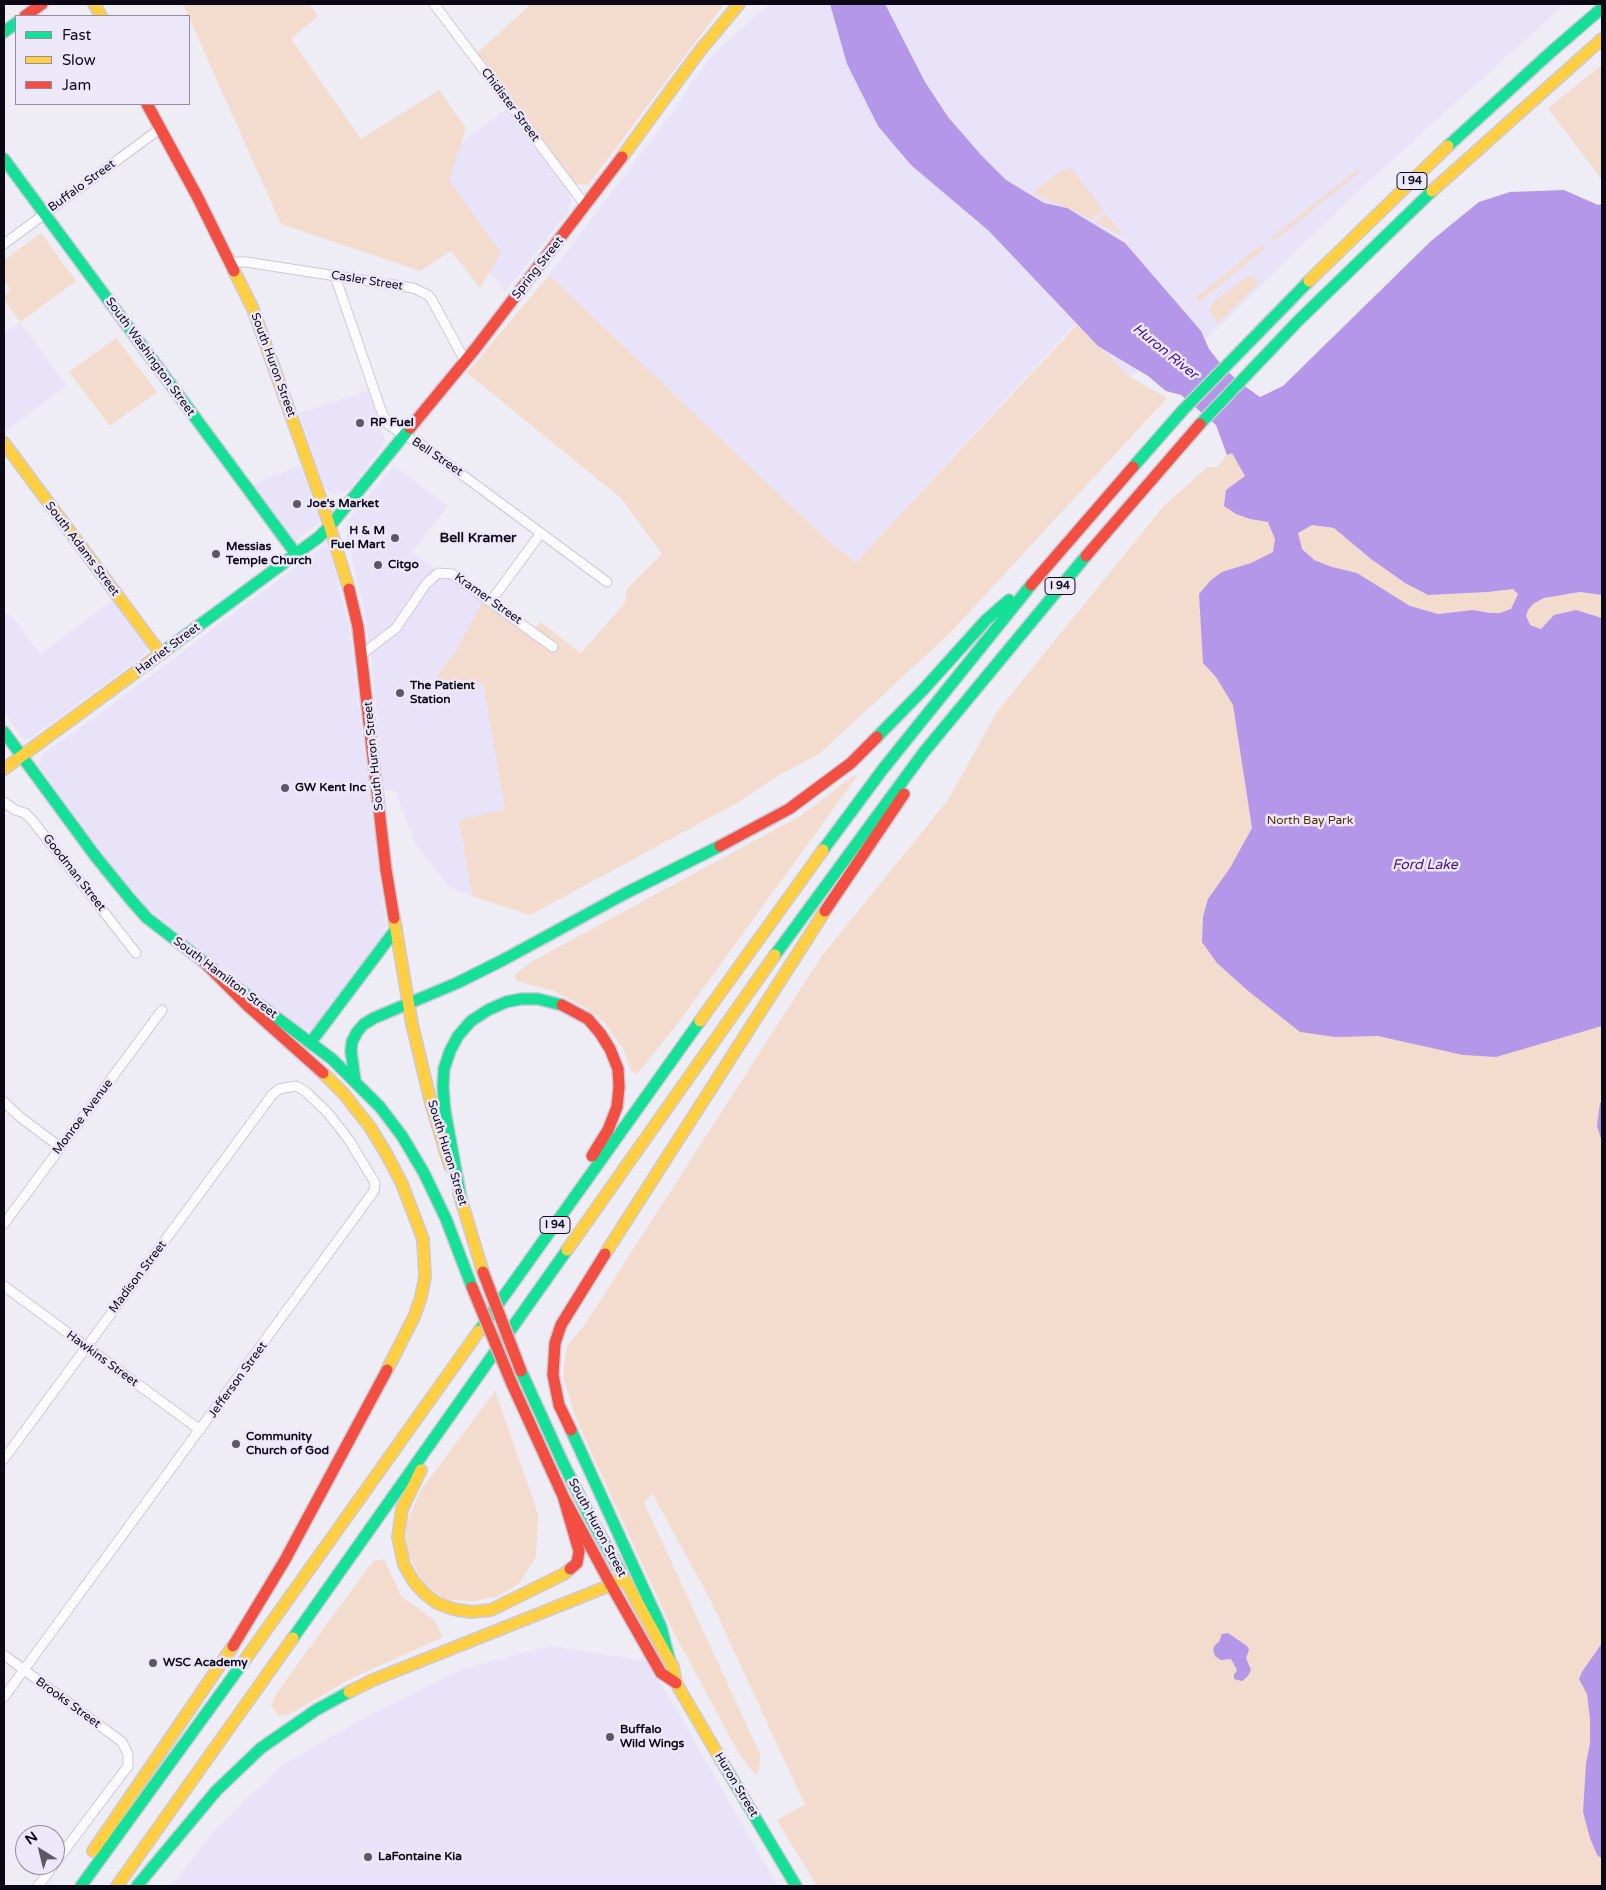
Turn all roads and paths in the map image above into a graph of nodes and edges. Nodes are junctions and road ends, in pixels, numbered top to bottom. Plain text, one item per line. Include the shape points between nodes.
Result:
1 (42, 4) edge
2 (94, 4) edge
3 (434, 4) edge
4 (739, 4) edge
5 (1602, 8) edge
6 (26, 15) edge
7 (100, 15) edge
8 (15, 23) edge
9 (4, 32) edge
10 (1602, 39) edge
11 (148, 105) edge
12 (160, 128) junction
13 (4, 159) edge
14 (586, 206) junction
15 (44, 214) junction
16 (4, 244) edge
17 (230, 262) junction
18 (335, 276) junction
19 (465, 361) junction
20 (405, 436) junction
21 (4, 443) edge
22 (330, 526) junction
23 (541, 533) junction
24 (296, 554) junction
25 (1041, 573) junction
26 (606, 582) dead end
27 (491, 601) junction
28 (553, 647) dead end
29 (161, 654) junction
30 (361, 655) junction
31 (4, 732) edge
32 (924, 752) junction
33 (21, 756) junction
34 (4, 769) edge
35 (4, 802) edge
36 (396, 929) junction
37 (136, 953) dead end
38 (205, 964) junction
39 (409, 1004) junction
40 (162, 1010) dead end
41 (311, 1042) junction
42 (355, 1080) junction
43 (272, 1095) joint
44 (4, 1102) edge
45 (60, 1147) junction
46 (574, 1199) junction
47 (462, 1204) junction
48 (446, 1219) joint
49 (4, 1224) edge
50 (4, 1286) edge
51 (86, 1347) junction
52 (200, 1430) junction
53 (434, 1439) junction
54 (4, 1459) edge
55 (563, 1496) junction
56 (624, 1578) junction
57 (611, 1586) junction
58 (4, 1655) edge
59 (669, 1658) junction
60 (24, 1670) junction
61 (676, 1683) junction
62 (4, 1697) edge
63 (65, 1849) edge
64 (46, 1875) edge
65 (38, 1886) edge
66 (74, 1886) edge
67 (81, 1886) edge
68 (117, 1886) edge
69 (137, 1886) edge
70 (796, 1886) edge

1 - 6 main road
2 - 7 main road
3 - 14 street, Chidister Street
4 - 14 main road, Spring Street via 699,52
5 - 25 main road, I 94 via 1344,245 1183,410
8 - 9 main road
10 - 32 main road, I 94 via 1424,198 1299,320 1200,424 1054,593
11 - 12 main road, South Huron Street
12 - 15 street, Buffalo Street
12 - 17 main road, South Huron Street
13 - 15 main road, South Washington Street
14 - 19 main road, Spring Street
15 - 16 street, Buffalo Street
15 - 24 main road, South Washington Street
17 - 18 street, Casler Street
17 - 22 main road, South Huron Street via 253,308
18 - 19 street, Casler Street via 422,292 432,300
18 - 20 street, Bell Street via 382,413 388,424
19 - 20 main road, Spring Street
20 - 22 main road, Spring Street
20 - 23 street, Bell Street via 418,442
21 - 29 main road, South Adams Street
22 - 24 main road, Harriet Street
22 - 30 main road, South Huron Street via 358,627
23 - 26 street, Bell Street
23 - 27 street
24 - 29 main road, Harriet Street
25 - 39 main road via 986,620 851,763 789,809 503,960
25 - 46 main road, I 94 via 883,769
27 - 28 street, Kramer Street
27 - 30 street, Kramer Street via 452,574 438,573 426,584 396,628
29 - 33 main road, Harriet Street
30 - 36 main road, South Huron Street
31 - 33 main road, South Hamilton Street
32 - 53 main road, I 94 via 802,917
32 - 59 main road via 902,800 826,909 572,1306 555,1343 553,1375 559,1405 661,1627
33 - 34 main road, Harriet Street
33 - 38 main road, South Hamilton Street via 131,900 147,918
35 - 37 street, Goodman Street via 32,820
36 - 39 main road, South Huron Street
36 - 41 main road
38 - 41 main road, South Hamilton Street
38 - 66 main road via 317,1067 370,1127 402,1184 418,1223 423,1239 425,1277 414,1317 285,1560 204,1690 87,1860
39 - 42 main road via 374,1018 356,1032 351,1051
39 - 47 main road, South Huron Street via 431,1103
40 - 45 street, Monroe Avenue
41 - 42 main road, South Hamilton Street
42 - 48 main road, South Hamilton Street via 402,1136
43 - 51 street, Madison Street
43 - 52 street, Jefferson Street via 279,1089 296,1086 315,1100 350,1140 375,1184 374,1192
44 - 45 street
45 - 49 street, Monroe Avenue
46 - 47 main road via 588,1162 608,1130 617,1107 618,1069 610,1049 588,1019 555,1002 521,999 506,1002 471,1021 458,1036 444,1069 445,1111
46 - 67 main road, I 94
47 - 56 main road, South Huron Street, bridge via 483,1272 521,1371 563,1464
48 - 55 main road, South Huron Street, bridge via 512,1384
50 - 51 street, Hawkins Street
51 - 52 street, Hawkins Street
51 - 54 street, Madison Street
52 - 60 street, Jefferson Street
53 - 55 main road via 402,1509 398,1538 404,1565 414,1582 437,1603 471,1612 491,1610 544,1585 577,1563 579,1552
53 - 68 main road, I 94
55 - 57 main road, South Huron Street
56 - 57 main road
56 - 59 main road, South Huron Street
57 - 61 main road, South Huron Street via 661,1672
57 - 69 main road via 373,1680 316,1710 261,1748 216,1791
58 - 60 street, Brooks Street
59 - 61 main road, South Huron Street
60 - 62 street, Jefferson Street
60 - 63 street, Brooks Street via 122,1742 128,1754 128,1766
61 - 70 main road, Huron Street
64 - 65 street

